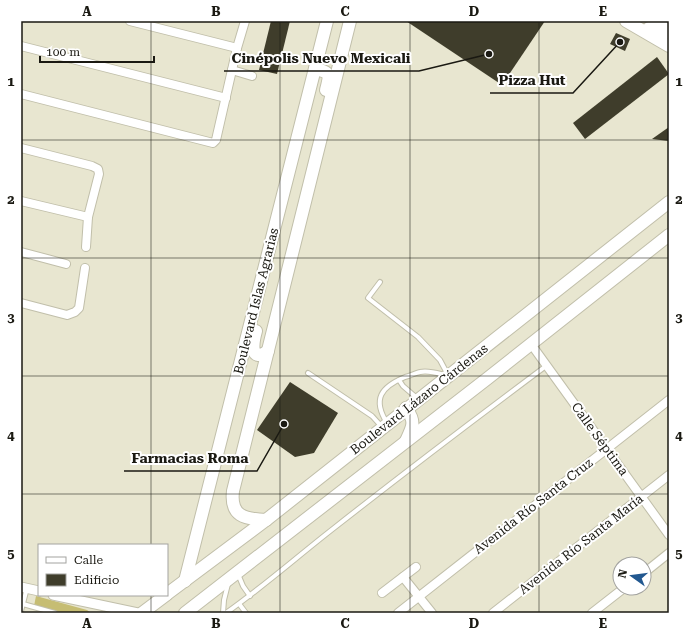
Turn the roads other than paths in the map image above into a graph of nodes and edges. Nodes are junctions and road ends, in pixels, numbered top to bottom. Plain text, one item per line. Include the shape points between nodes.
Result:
1 (130, 21) edge
2 (245, 21) edge
3 (327, 21) edge
4 (350, 21) edge
5 (626, 21) edge
6 (636, 21) edge
7 (664, 25) edge
8 (21, 46) edge
9 (669, 46) edge
10 (237, 48) junction
11 (315, 69) junction
12 (232, 70) junction
13 (252, 76) dead end
14 (21, 94) edge
15 (226, 98) junction
16 (325, 120) junction
17 (21, 148) edge
18 (21, 201) edge
19 (669, 202) edge
20 (88, 217) junction
21 (669, 235) edge
22 (86, 247) dead end
23 (21, 252) edge
24 (66, 264) dead end
25 (85, 268) dead end
26 (380, 282) dead end
27 (260, 286) junction
28 (21, 303) edge
29 (531, 344) junction
30 (268, 351) junction
31 (546, 366) junction
32 (308, 373) dead end
33 (448, 375) junction
34 (399, 380) junction
35 (418, 398) junction
36 (669, 400) edge
37 (406, 408) junction
38 (384, 425) junction
39 (405, 442) junction
40 (607, 448) junction
41 (669, 475) edge
42 (641, 496) junction
43 (266, 520) junction
44 (669, 535) edge
45 (669, 553) edge
46 (416, 567) dead end
47 (652, 567) edge
48 (234, 575) junction
49 (403, 577) junction
50 (185, 581) junction
51 (24, 588) edge
52 (38, 592) edge
53 (382, 593) dead end
54 (168, 594) edge
55 (57, 596) edge
56 (166, 596) edge
57 (250, 596) junction
58 (614, 596) edge
59 (419, 597) junction
60 (85, 603) junction
61 (23, 604) junction
62 (240, 604) junction
63 (21, 611) edge
64 (54, 613) edge
65 (96, 613) edge
66 (138, 613) edge
67 (142, 613) edge
68 (186, 613) edge
69 (223, 613) edge
70 (226, 613) edge
71 (246, 613) edge
72 (398, 613) edge
73 (432, 613) edge
74 (493, 613) edge
75 (592, 613) edge

1 - 10 street
2 - 10 street
3 - 11 main road, Boulevard Islas Agrarias
4 - 16 main road, Boulevard Islas Agrarias
5 - 9 main road
6 - 7 main road via 664,33
8 - 15 street
10 - 12 street
11 - 16 main road via 326,72 329,79 323,104
11 - 27 main road, Boulevard Islas Agrarias
12 - 13 street
12 - 15 street
14 - 15 street via 213,143 216,140
16 - 30 main road, Boulevard Islas Agrarias
17 - 20 street via 98,169
18 - 20 street
19 - 33 main road, Boulevard Lázaro Cárdenas
20 - 22 street
21 - 29 main road, Boulevard Lázaro Cárdenas
23 - 24 street
25 - 28 street via 79,308 75,312 67,315
26 - 33 lane via 368,298 418,338 440,360
27 - 30 main road via 264,296 252,344 256,354
27 - 50 main road, Boulevard Islas Agrarias
29 - 31 street, Calle Séptima
29 - 39 main road, Boulevard Lázaro Cárdenas
30 - 43 main road, Boulevard Islas Agrarias via 232,498 235,511 241,515
31 - 40 street, Calle Séptima
31 - 57 lane via 293,560
32 - 38 lane
33 - 34 lane via 421,371
33 - 35 main road, Boulevard Lázaro Cárdenas
34 - 35 lane
34 - 38 lane via 387,387 381,396 380,411
35 - 37 main road, Boulevard Lázaro Cárdenas
36 - 40 street, Avenida Río Santa Cruz
37 - 38 main road, Boulevard Lázaro Cárdenas
37 - 39 main road via 414,421
38 - 43 main road, Boulevard Lázaro Cárdenas
39 - 48 main road, Boulevard Lázaro Cárdenas
40 - 42 street, Calle Séptima
40 - 59 street, Avenida Río Santa Cruz
41 - 42 street, Avenida Río Santa María
42 - 44 street, Calle Séptima
42 - 74 street, Avenida Río Santa María
43 - 50 main road, Boulevard Lázaro Cárdenas
45 - 47 street
46 - 49 street
48 - 57 lane
48 - 68 main road, Boulevard Lázaro Cárdenas
48 - 69 lane via 225,594
49 - 53 street
49 - 59 street
50 - 54 main road, Boulevard Lázaro Cárdenas
51 - 52 street
51 - 61 lane
55 - 60 street
56 - 67 main road, Boulevard Lázaro Cárdenas
57 - 62 lane
58 - 75 street
59 - 72 street, Avenida Río Santa Cruz
59 - 73 street
60 - 65 street
60 - 66 street
61 - 63 lane
61 - 64 lane
62 - 70 lane
62 - 71 lane

